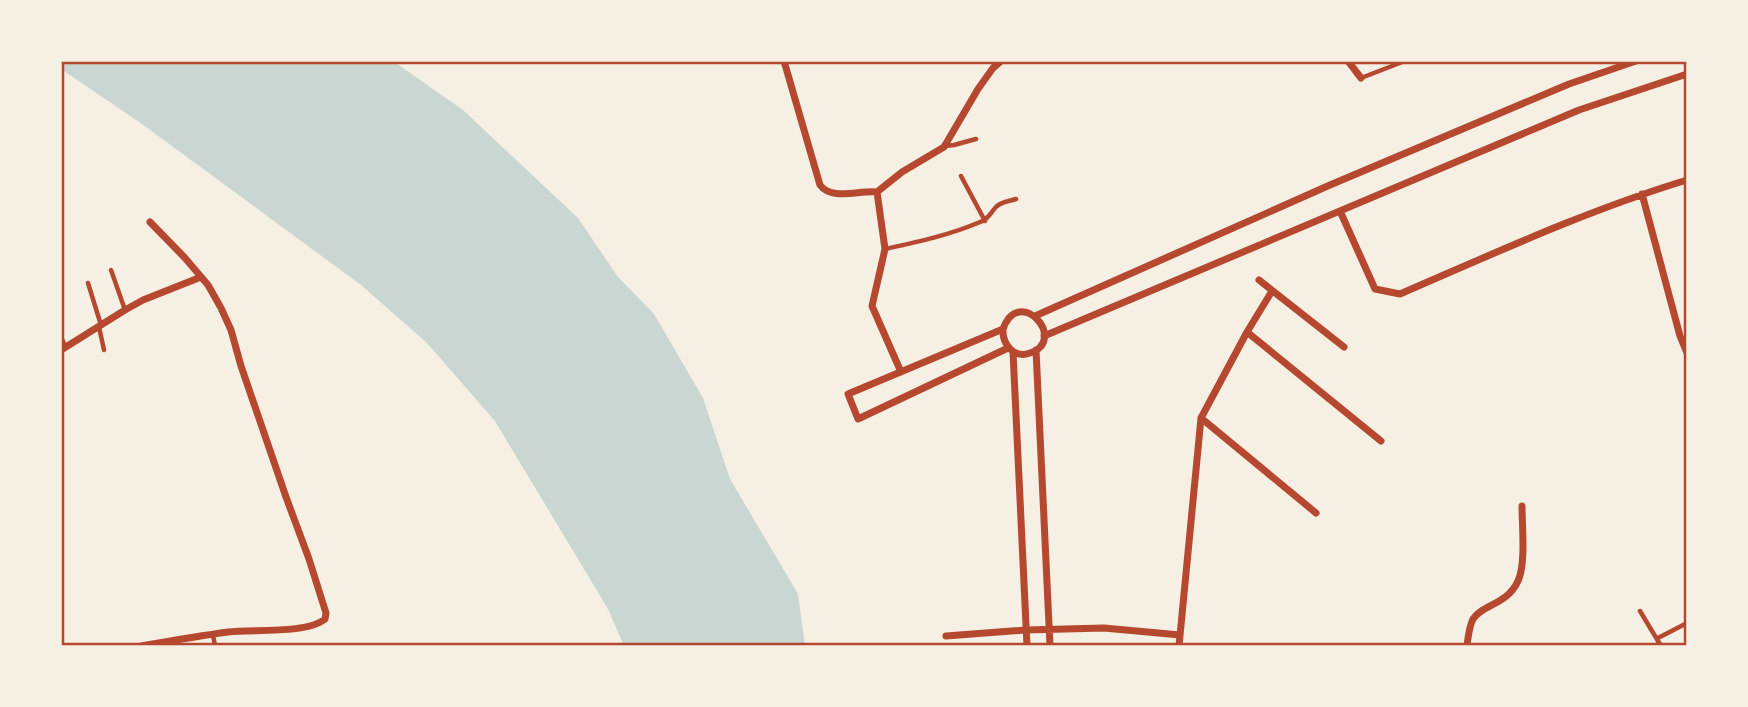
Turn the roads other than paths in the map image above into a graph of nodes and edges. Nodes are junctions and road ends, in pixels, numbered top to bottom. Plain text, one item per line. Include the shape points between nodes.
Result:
1 (784, 61) edge
2 (1001, 61) edge
3 (1348, 61) edge
4 (1405, 61) edge
5 (1636, 61) edge
6 (1687, 74) edge
7 (1361, 78) joint
8 (976, 139) dead end
9 (944, 147) junction
10 (961, 176) dead end
11 (1687, 180) edge
12 (877, 192) junction
13 (1642, 194) junction
14 (1016, 199) dead end
15 (1340, 211) junction
16 (985, 220) junction
17 (150, 222) dead end
18 (885, 249) junction
19 (111, 270) dead end
20 (201, 277) junction
21 (1259, 280) dead end
22 (88, 283) dead end
23 (1272, 291) junction
24 (125, 310) junction
25 (1035, 316) junction
26 (100, 325) junction
27 (1003, 329) junction
28 (1247, 332) junction
29 (1044, 335) junction
30 (61, 337) edge
31 (1344, 347) dead end
32 (64, 348) edge
33 (104, 349) dead end
34 (1010, 350) junction
35 (1037, 350) junction
36 (1687, 353) edge
37 (901, 372) junction
38 (1201, 418) junction
39 (1381, 440) dead end
40 (1522, 506) dead end
41 (1316, 513) dead end
42 (1640, 611) dead end
43 (1687, 623) edge
44 (1026, 630) junction
45 (1049, 630) junction
46 (213, 635) junction
47 (1180, 635) junction
48 (946, 636) dead end
49 (1658, 639) junction
50 (141, 646) edge
51 (215, 646) edge
52 (1027, 646) edge
53 (1051, 646) edge
54 (1179, 646) edge
55 (1467, 646) edge
56 (1661, 646) edge

1 - 12 street via 820,185 832,194
2 - 9 street via 978,89
3 - 7 street
4 - 7 lane
5 - 25 street via 1569,84
6 - 15 street via 1579,110
8 - 9 lane
9 - 12 street
10 - 16 lane
11 - 13 street
12 - 18 street
13 - 15 street via 1400,295 1375,289
13 - 36 street
14 - 16 lane via 994,208
15 - 29 street
16 - 18 lane
17 - 20 street
18 - 37 street via 872,306
19 - 24 lane
20 - 24 street
20 - 46 street via 231,330 326,613 320,624
21 - 23 street
22 - 26 lane
23 - 28 street
23 - 31 street
24 - 26 street
25 - 27 street via 1015,314
25 - 29 street
26 - 32 street
26 - 33 lane
27 - 34 street
27 - 37 street
28 - 38 street
28 - 39 street
29 - 35 street
30 - 32 lane
34 - 35 street via 1025,355
34 - 37 street via 858,419 848,394
34 - 44 street
35 - 45 street
38 - 41 street
38 - 47 street
40 - 55 street via 1518,581 1508,596 1472,620
42 - 49 lane
43 - 49 lane
44 - 45 street
44 - 48 street
44 - 52 street
45 - 47 street via 1104,628
45 - 53 street
46 - 50 street
46 - 51 lane
47 - 54 street
49 - 56 lane

